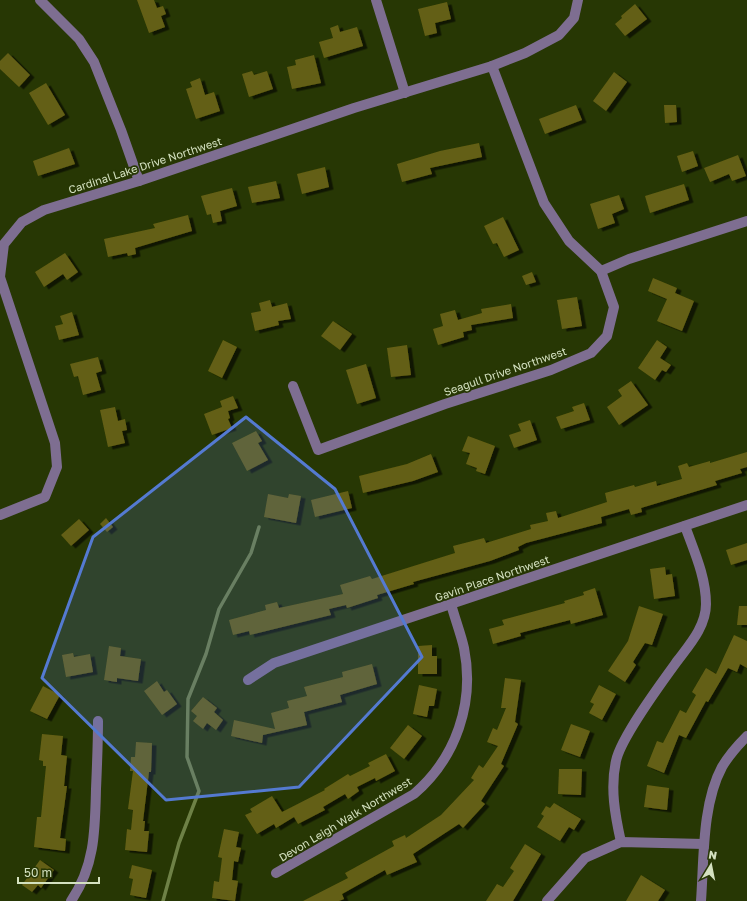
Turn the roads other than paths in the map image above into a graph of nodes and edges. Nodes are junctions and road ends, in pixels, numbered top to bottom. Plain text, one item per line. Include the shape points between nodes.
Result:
1 (40, 0) edge
2 (376, 0) edge
3 (578, 0) edge
4 (492, 66) junction
5 (405, 93) junction
6 (139, 181) junction
7 (747, 221) edge
8 (601, 271) junction
9 (293, 386) dead end
10 (747, 505) edge
11 (0, 515) edge
12 (685, 526) junction
13 (451, 604) junction
14 (248, 680) dead end
15 (98, 721) dead end
16 (747, 736) edge
17 (621, 842) junction
18 (704, 844) junction
19 (276, 874) dead end
20 (71, 901) edge
21 (548, 901) edge
22 (701, 901) edge

1 - 6 street via 79,39 94,62
2 - 5 street
3 - 4 street, Cardinal Lake Drive Northwest via 574,18 559,35 525,53
4 - 5 street, Cardinal Lake Drive Northwest
4 - 8 street, Seagull Drive Northwest via 544,203 569,241
5 - 6 street, Cardinal Lake Drive Northwest
6 - 11 street, Cardinal Lake Drive Northwest via 44,210 22,222 4,244 0,277 55,443 57,467 45,497
7 - 8 street via 629,259
8 - 9 street, Seagull Drive Northwest via 614,307 607,336 591,353 551,370 445,404 318,450
10 - 12 street, Gavin Place Northwest
12 - 13 street, Gavin Place Northwest
12 - 17 street via 704,578 705,612 697,635 636,722 616,760 613,790
13 - 14 street, Gavin Place Northwest via 274,663
13 - 19 street, Devon Leigh Walk Northwest via 464,648 467,680 464,712 446,757 414,794
15 - 20 street via 94,835 90,861 82,885
16 - 18 street via 726,762 716,782 709,806
17 - 18 street
17 - 21 street via 585,858
18 - 22 street

